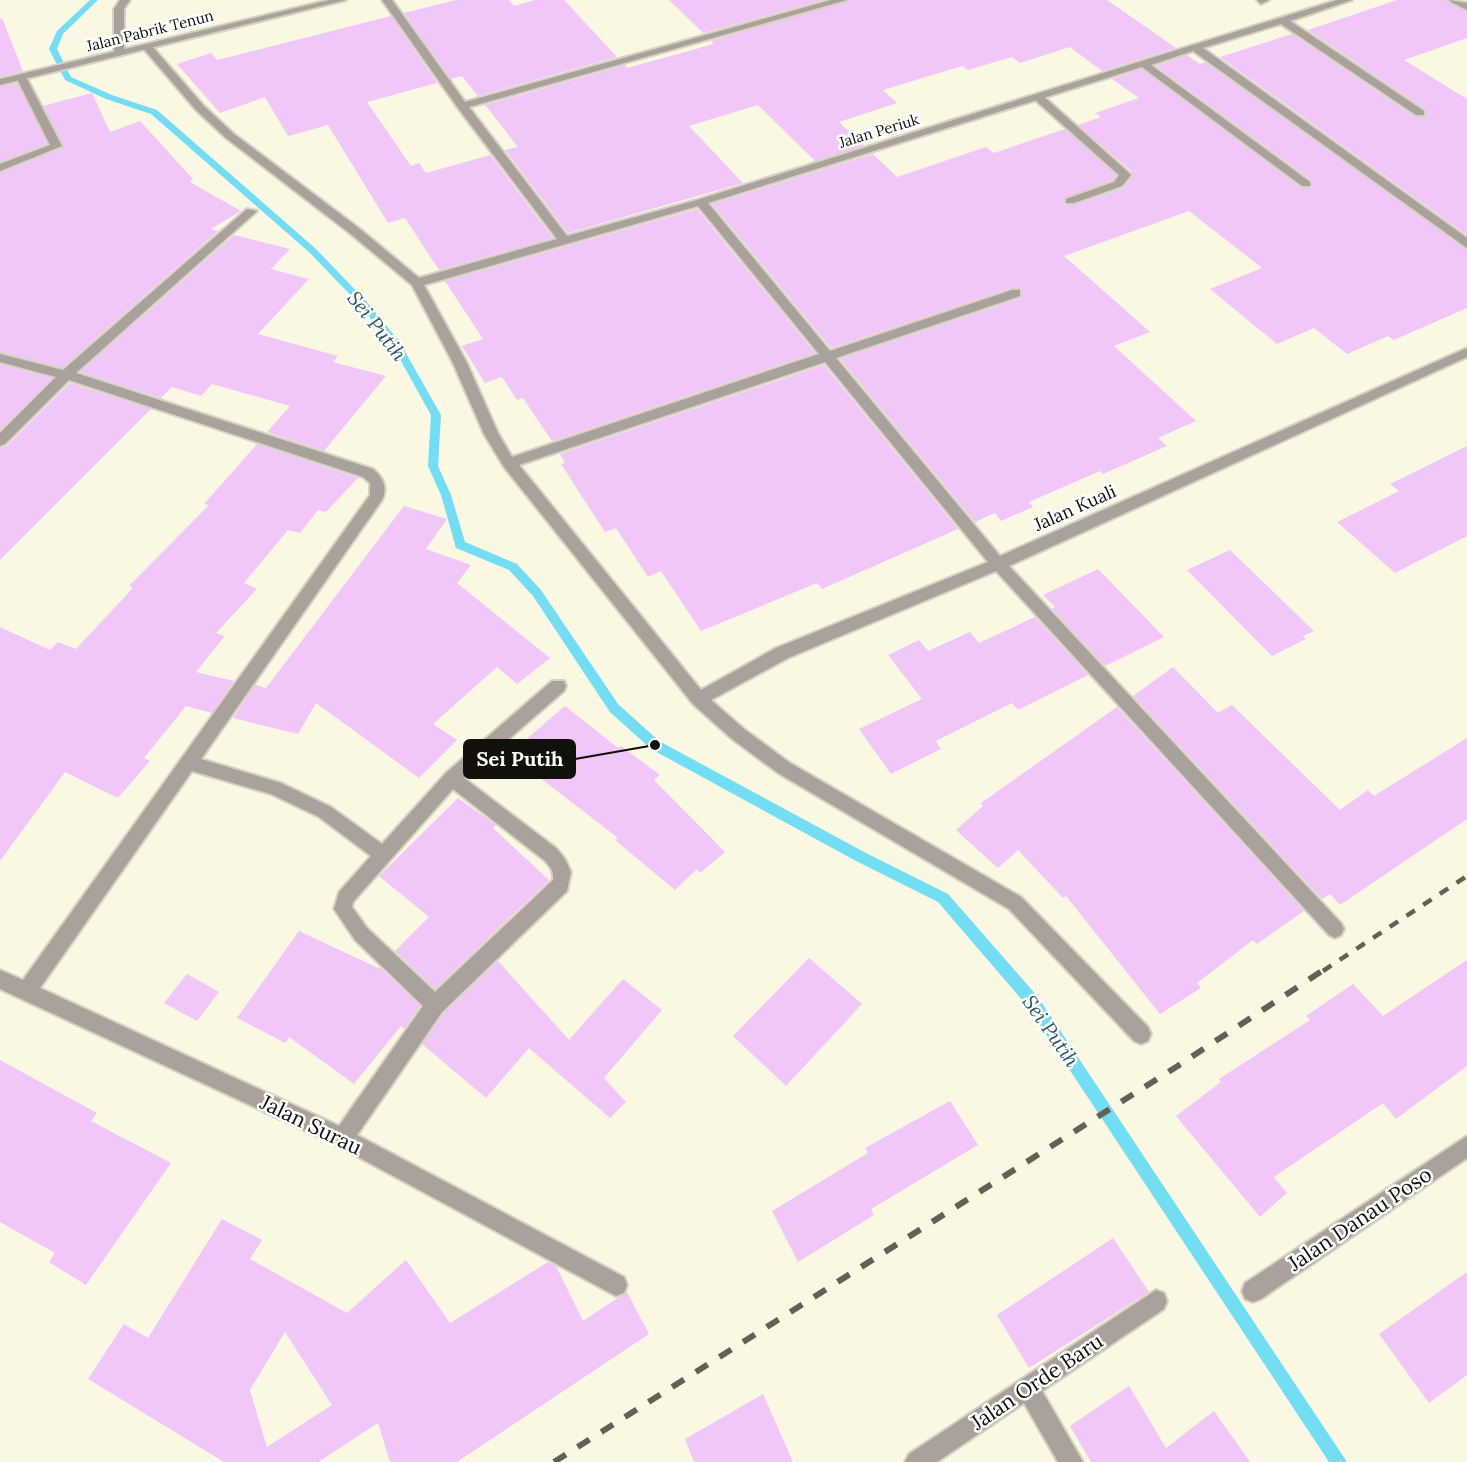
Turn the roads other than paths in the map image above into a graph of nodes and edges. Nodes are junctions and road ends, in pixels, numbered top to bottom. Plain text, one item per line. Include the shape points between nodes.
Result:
1 (125, 0) edge
2 (341, 0) edge
3 (387, 0) edge
4 (842, 0) edge
5 (1347, 0) edge
6 (1454, 0) edge
7 (1467, 7) edge
8 (1283, 21) junction
9 (147, 47) junction
10 (1194, 47) junction
11 (119, 53) junction
12 (1144, 64) junction
13 (21, 77) junction
14 (0, 82) edge
15 (1038, 98) junction
16 (462, 106) junction
17 (1420, 113) dead end
18 (0, 168) edge
19 (1306, 184) dead end
20 (1070, 201) dead end
21 (701, 202) junction
22 (251, 211) dead end
23 (565, 242) junction
24 (1467, 244) edge
25 (417, 283) junction
26 (1016, 293) dead end
27 (1467, 352) edge
28 (0, 357) edge
29 (827, 358) junction
30 (66, 375) junction
31 (0, 441) edge
32 (509, 463) junction
33 (998, 564) junction
34 (558, 686) dead end
35 (699, 699) junction
36 (188, 762) junction
37 (452, 778) junction
38 (383, 855) junction
39 (1335, 929) dead end
40 (0, 979) edge
41 (26, 992) junction
42 (435, 1005) junction
43 (1141, 1034) dead end
44 (343, 1138) junction
45 (1467, 1146) edge
46 (616, 1285) dead end
47 (1253, 1291) dead end
48 (1156, 1301) dead end
49 (1028, 1388) junction
50 (917, 1462) edge
51 (1071, 1462) edge

1 - 11 street via 119,9
2 - 9 street, Jalan Pabrik Tenun
3 - 16 street
4 - 16 street
5 - 8 street, Jalan Periuk
6 - 7 street
8 - 10 street, Jalan Periuk
8 - 17 street
9 - 11 street, Jalan Pabrik Tenun
9 - 25 street via 230,136
10 - 12 street, Jalan Periuk
10 - 24 street
11 - 13 street, Jalan Pabrik Tenun
12 - 15 street, Jalan Periuk
12 - 19 street
13 - 14 street, Jalan Pabrik Tenun
13 - 18 street via 56,146
15 - 20 street via 1125,175 1118,184
15 - 21 street, Jalan Periuk
16 - 23 street
21 - 23 street, Jalan Periuk
21 - 29 street
22 - 30 street
23 - 25 street, Jalan Periuk
25 - 32 street
26 - 29 street
27 - 33 street, Jalan Kuali
28 - 30 street
29 - 32 street
29 - 33 street
30 - 31 street
30 - 36 street via 375,478 377,496
32 - 35 street
33 - 35 street, Jalan Kuali via 782,653
33 - 39 street
34 - 37 street
35 - 43 street via 784,768 1015,903
36 - 38 street via 275,788 325,812
36 - 41 street
37 - 38 street
37 - 42 street via 550,854 563,869 564,878
38 - 42 street via 345,898 343,909 361,934
40 - 41 street, Jalan Surau
41 - 44 street, Jalan Surau
42 - 44 street
44 - 46 street, Jalan Surau
45 - 47 street, Jalan Danau Poso
48 - 49 street, Jalan Orde Baru
49 - 50 street, Jalan Orde Baru
49 - 51 street

